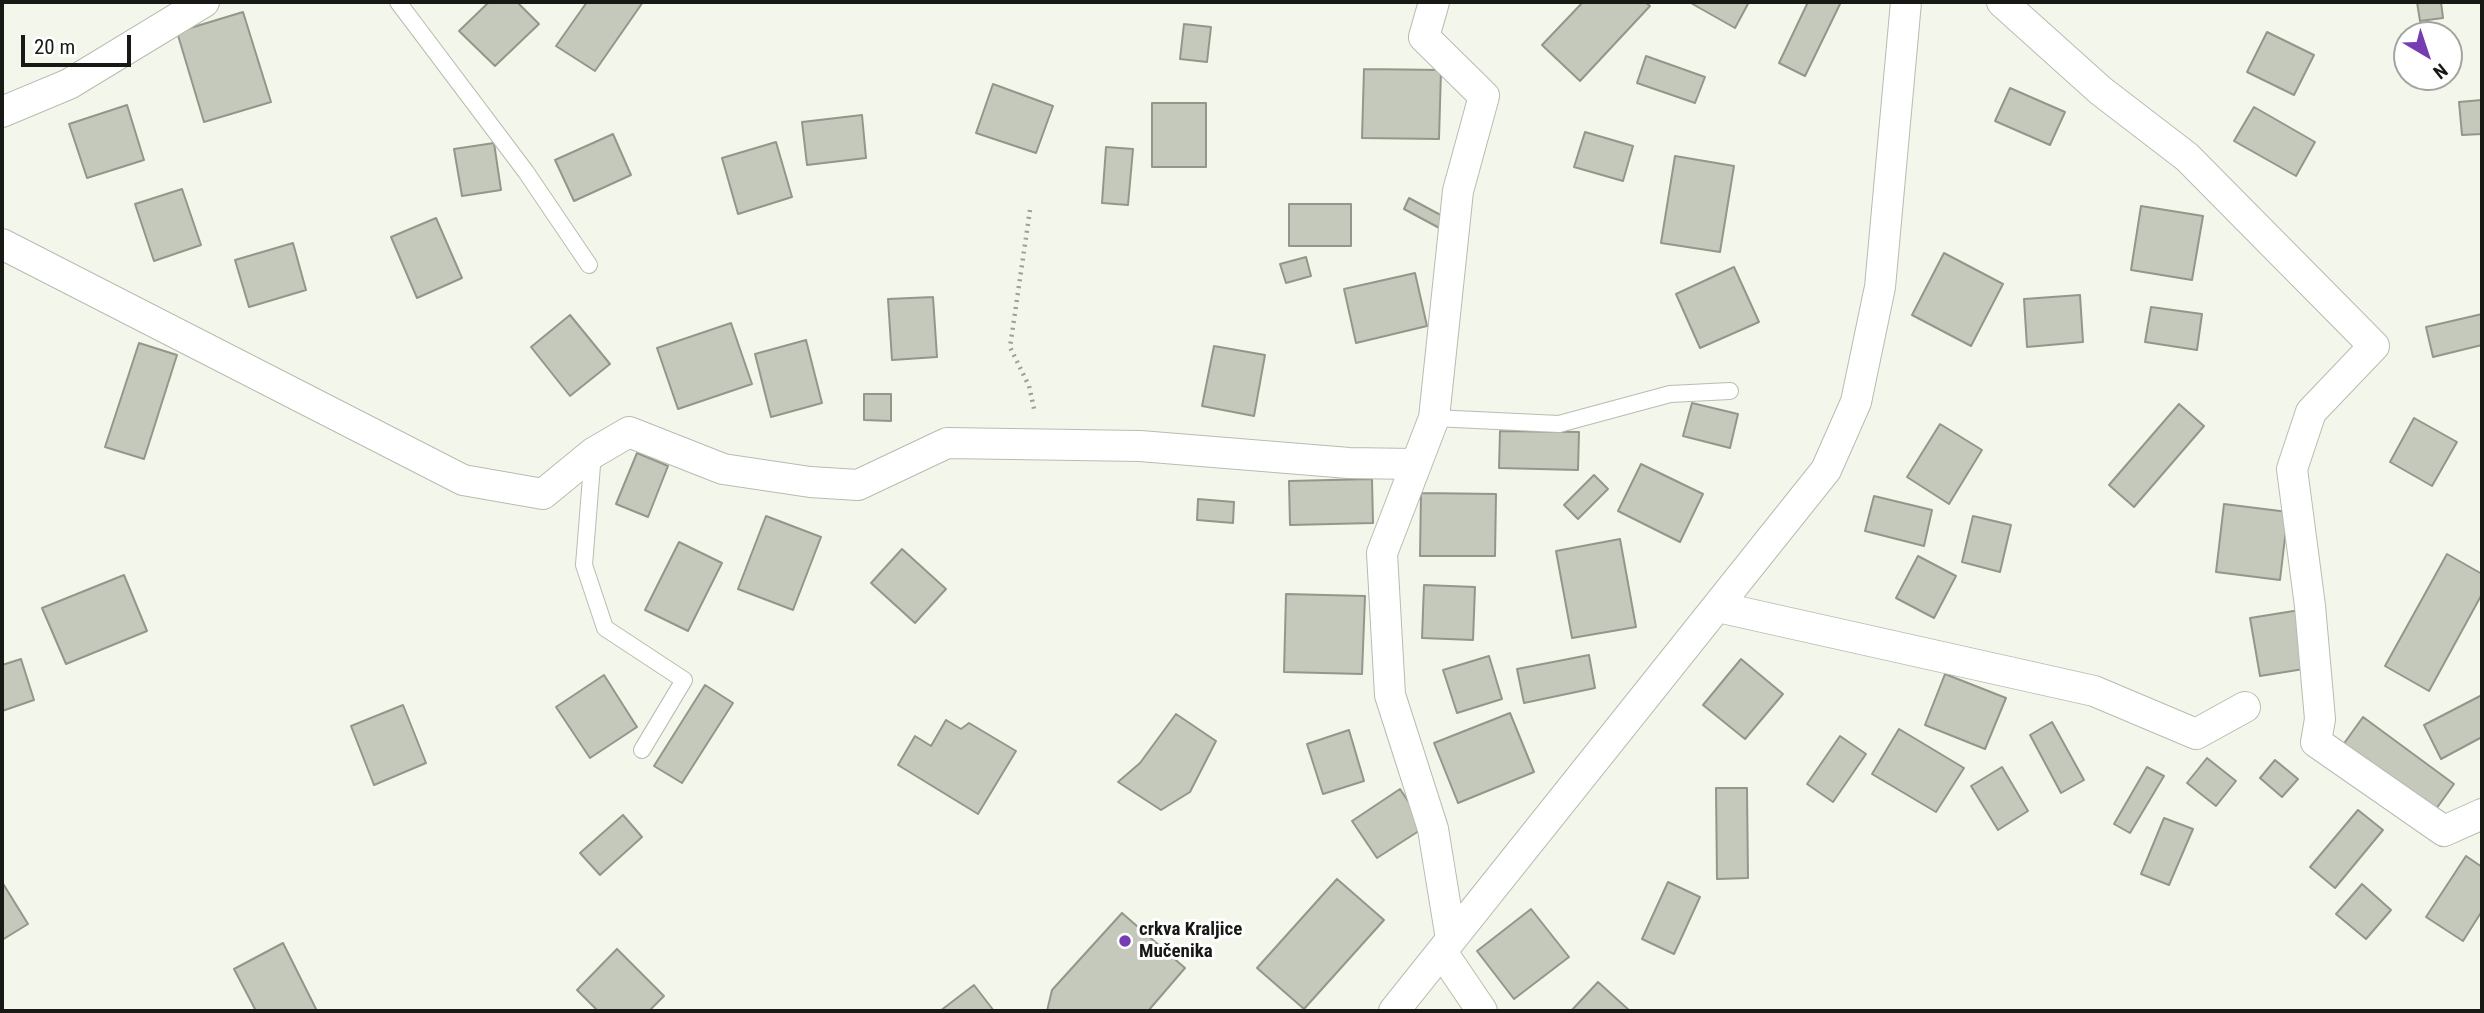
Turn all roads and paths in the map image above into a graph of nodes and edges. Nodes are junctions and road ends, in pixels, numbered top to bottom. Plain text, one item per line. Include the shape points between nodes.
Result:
1 (204, 2) edge
2 (398, 2) edge
3 (1434, 2) edge
4 (1906, 2) edge
5 (2002, 2) edge
6 (2, 112) edge
7 (1030, 210) dead end
8 (2, 244) edge
9 (589, 265) dead end
10 (1730, 391) dead end
11 (1434, 418) junction
12 (1042, 444) junction
13 (593, 453) junction
14 (1414, 464) junction
15 (1718, 607) junction
16 (2245, 707) dead end
17 (642, 750) dead end
18 (2482, 814) edge
19 (1447, 945) junction
20 (1394, 1011) edge
21 (1482, 1011) edge

1 - 6 street via 69,84
2 - 9 lane via 526,172
3 - 11 street via 1424,37 1484,96 1458,191
4 - 15 street via 1880,287 1856,402 1826,470
5 - 18 street via 2101,91 2187,157 2374,346 2311,412 2291,469 2310,606 2320,719 2316,742 2444,831
7 - 12 path via 1010,347 1029,386
8 - 13 street via 463,480 543,494
10 - 11 lane via 1670,394 1559,424
11 - 14 street
12 - 13 street via 947,443 858,485 723,469 629,432
12 - 14 street
13 - 17 lane via 584,565 605,628 684,680
14 - 19 street via 1382,553 1390,695 1433,828
15 - 16 street via 2094,691 2196,734
15 - 19 street
19 - 20 street
19 - 21 street

